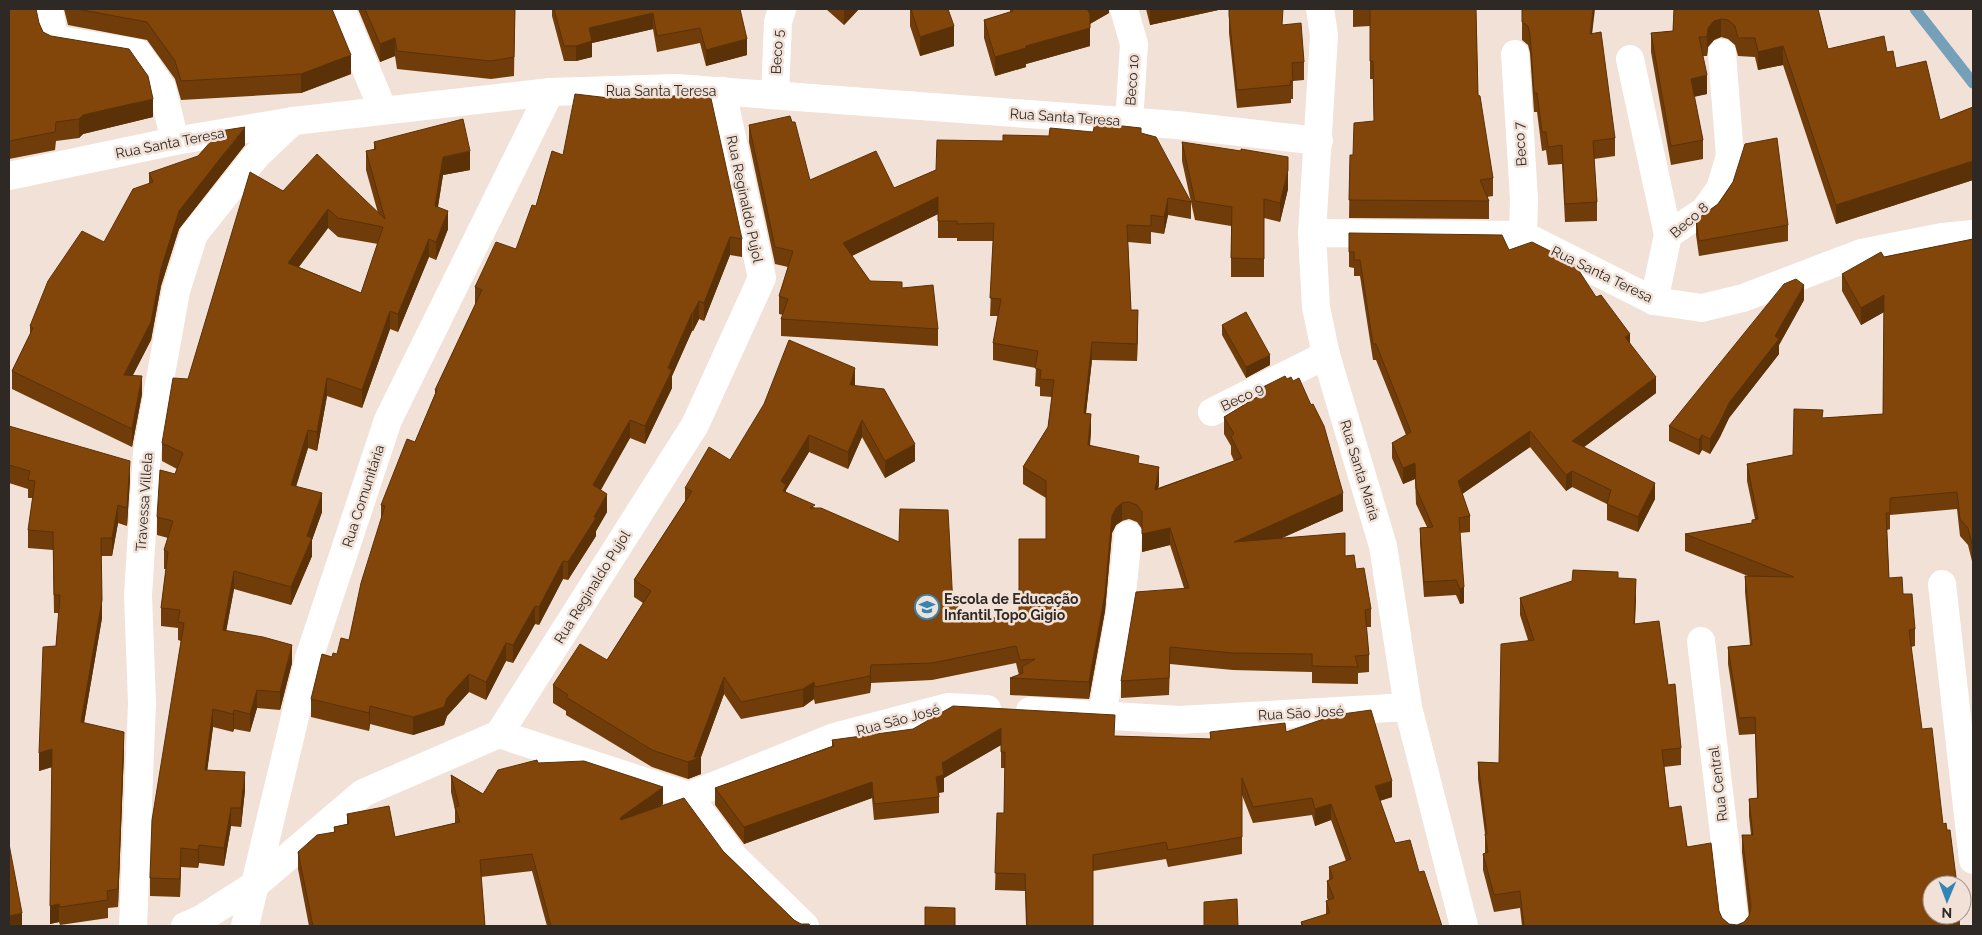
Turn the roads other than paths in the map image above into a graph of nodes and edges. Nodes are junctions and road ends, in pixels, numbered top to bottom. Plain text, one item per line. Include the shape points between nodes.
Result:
1 (49, 9) edge
2 (340, 9) edge
3 (782, 9) edge
4 (1124, 9) edge
5 (1320, 9) edge
6 (1722, 53) dead end
7 (1515, 54) dead end
8 (1630, 59) dead end
9 (722, 91) junction
10 (550, 92) junction
11 (775, 95) junction
12 (383, 110) junction
13 (293, 121) junction
14 (1129, 122) junction
15 (174, 141) junction
16 (1319, 141) junction
17 (9, 176) edge
18 (1312, 233) junction
19 (1973, 234) edge
20 (1523, 235) junction
21 (1668, 235) junction
22 (1654, 301) junction
23 (1326, 355) junction
24 (1212, 412) dead end
25 (1128, 535) dead end
26 (1942, 584) dead end
27 (1701, 641) dead end
28 (1408, 707) junction
29 (1102, 715) junction
30 (499, 734) junction
31 (689, 796) junction
32 (1973, 860) edge
33 (256, 884) junction
34 (133, 926) edge
35 (185, 926) edge
36 (245, 926) edge
37 (805, 926) edge
38 (1464, 926) edge
39 (1735, 926) edge

1 - 15 street via 54,39 138,53 162,88
2 - 12 street
3 - 11 street, Beco 5 via 778,22
4 - 14 street, Beco 10 via 1134,44
5 - 16 street, Rua Santa Maria via 1324,35
6 - 21 street, Beco 8 via 1730,156 1720,188 1705,210
7 - 20 street, Beco 7 via 1524,199
8 - 21 street
9 - 10 street, Rua Santa Teresa via 676,88
9 - 11 street, Rua Santa Teresa
9 - 30 street, Rua Reginaldo Pujol via 762,278 695,425
10 - 12 street, Rua Santa Teresa
10 - 33 street, Rua Comunitária via 388,420 309,658
11 - 14 street, Rua Santa Teresa
12 - 13 street, Rua Santa Teresa
13 - 15 street, Rua Santa Teresa
13 - 34 street, Travessa Villela via 257,155 194,234 176,290 147,452 138,595 142,703
14 - 16 street, Rua Santa Teresa
15 - 17 street, Rua Santa Teresa
16 - 18 street, Rua Santa Maria
18 - 20 street, Rua Santa Teresa
18 - 23 street, Rua Santa Maria via 1316,308
19 - 22 street, Rua Santa Teresa via 1861,253 1743,298 1702,308
20 - 22 street, Rua Santa Teresa
21 - 22 street, Beco 8
23 - 24 street, Beco 9
23 - 28 street, Rua Santa Maria via 1383,546
25 - 29 street via 1120,613
26 - 32 street
27 - 39 street, Rua Central
28 - 29 street, Rua São José via 1179,720
28 - 38 street, Rua Santa Maria
29 - 31 street, Rua São José via 948,707 834,737
30 - 31 street
30 - 33 street via 363,793
31 - 37 street via 734,857
33 - 35 street via 202,919
33 - 36 street, Rua Comunitária

